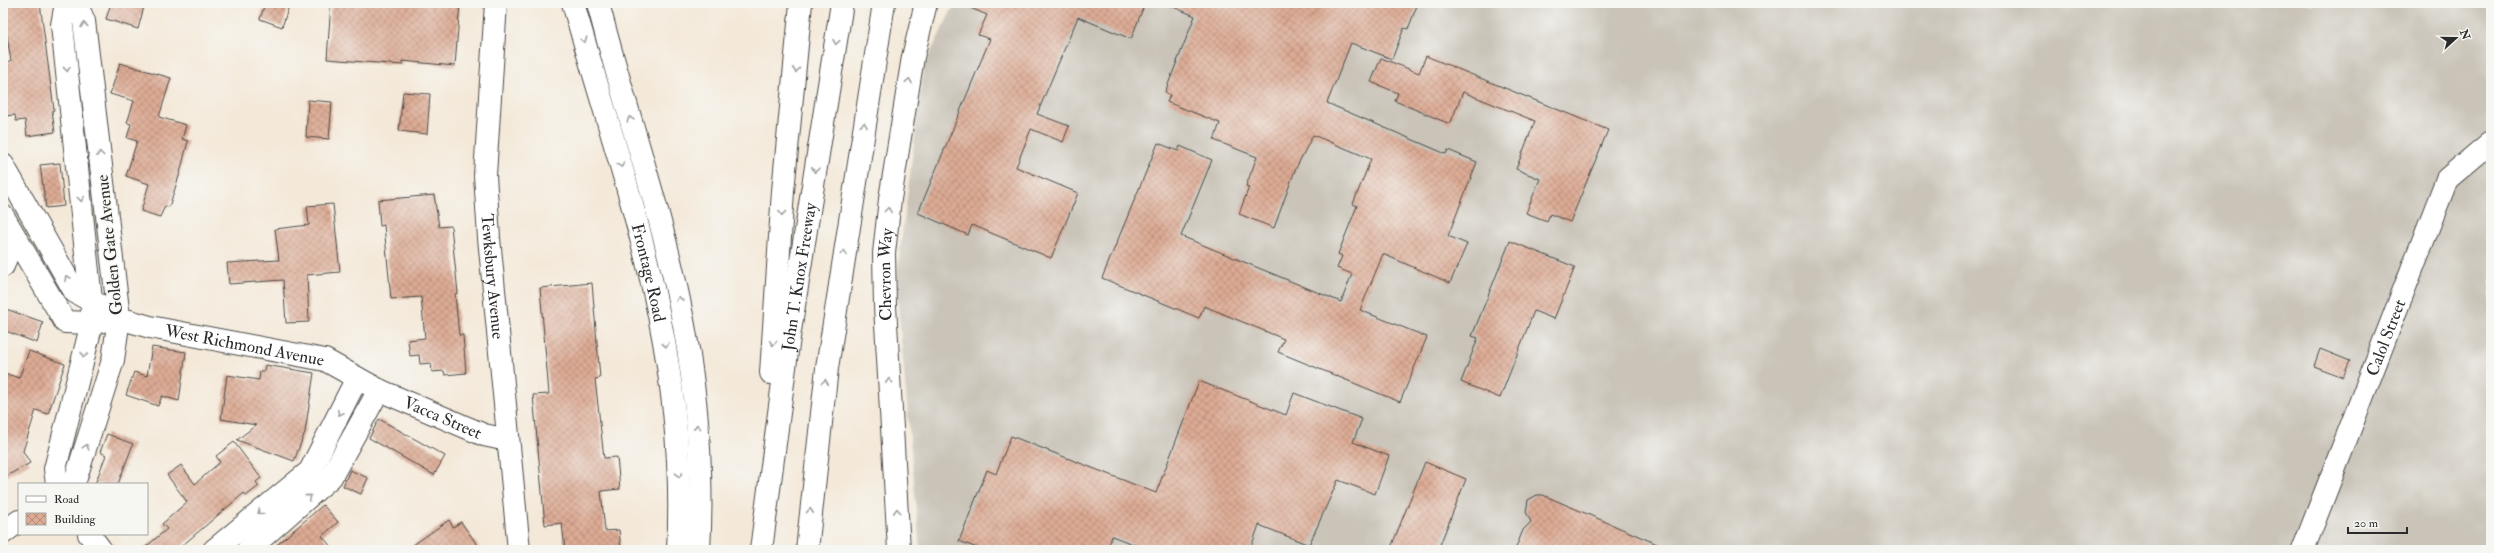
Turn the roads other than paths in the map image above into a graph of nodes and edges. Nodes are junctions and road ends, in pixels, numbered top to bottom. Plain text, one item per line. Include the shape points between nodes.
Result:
1 (66, 3) edge
2 (76, 3) edge
3 (496, 3) edge
4 (573, 3) edge
5 (598, 3) edge
6 (801, 3) edge
7 (842, 3) edge
8 (884, 3) edge
9 (926, 3) edge
10 (2491, 142) edge
11 (3, 165) edge
12 (3, 216) edge
13 (14, 236) junction
14 (3, 266) edge
15 (91, 300) junction
16 (124, 320) junction
17 (92, 323) junction
18 (357, 378) junction
19 (379, 390) junction
20 (508, 440) junction
21 (57, 483) edge
22 (74, 483) edge
23 (18, 523) edge
24 (3, 533) edge
25 (90, 535) edge
26 (101, 550) edge
27 (214, 550) edge
28 (248, 550) edge
29 (519, 550) edge
30 (678, 550) edge
31 (698, 550) edge
32 (759, 550) edge
33 (807, 550) edge
34 (899, 550) edge
35 (2303, 550) edge

1 -> 15 main road, Golden Gate Avenue via 62,25
16 -> 2 main road, Golden Gate Avenue via 84,21
3 - 20 main road, Tewksbury Avenue via 486,175 489,238
4 -> 30 main road, Frontage Road via 638,224 662,322 676,420 679,477
31 -> 5 main road via 698,432 683,321 663,236
6 -> 32 main road via 783,191
7 -> 32 main road, John T. Knox Freeway via 789,337
33 -> 8 main road via 818,435 832,332
34 -> 9 main road, Chevron Way via 884,295 885,246 913,57
10 - 35 main road, Calol Street via 2447,179
15 -> 11 main road via 75,292
12 - 13 main road
13 - 14 main road
13 - 17 main road via 65,322
15 - 16 main road
15 - 17 main road, Golden Gate Avenue
16 - 17 main road
16 - 18 main road, West Richmond Avenue via 325,360
22 -> 16 main road, Golden Gate Avenue
17 -> 21 main road, Golden Gate Avenue via 55,469
18 - 19 main road, West Richmond Avenue
18 -> 27 main road via 310,471
19 - 20 main road, Vacca Street via 484,435
28 -> 19 main road via 331,478
20 - 29 main road, Tewksbury Avenue
23 - 24 main road
25 - 26 main road

